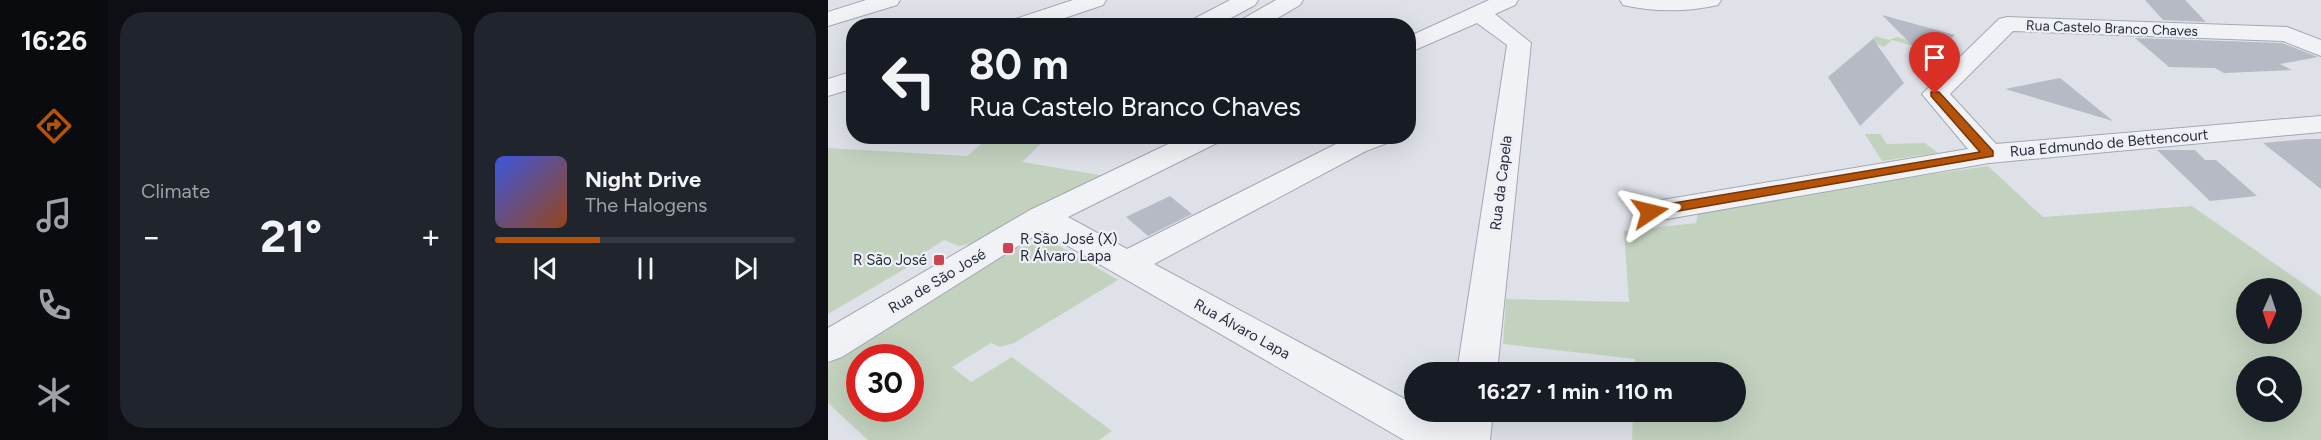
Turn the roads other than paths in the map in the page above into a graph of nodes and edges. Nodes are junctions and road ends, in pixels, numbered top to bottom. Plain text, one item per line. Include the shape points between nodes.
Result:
1 (889, 0) edge
2 (1095, 0) edge
3 (1247, 0) edge
4 (1292, 0) edge
5 (1507, 0) edge
6 (1631, 0) edge
7 (1710, 0) edge
8 (1480, 14) junction
9 (1041, 18) edge
10 (1213, 18) edge
11 (1261, 18) edge
12 (828, 19) edge
13 (1416, 42) edge
14 (2321, 49) edge
15 (846, 82) edge
16 (828, 88) edge
17 (846, 89) edge
18 (2321, 124) edge
19 (1193, 144) edge
20 (1359, 144) edge
21 (1989, 154) junction
22 (1650, 212) dead end
23 (1042, 218) junction
24 (1126, 264) junction
25 (828, 347) edge
26 (1478, 362) edge
27 (1470, 422) edge
28 (1442, 440) edge
29 (1468, 440) edge

1 - 12 street
2 - 9 street
3 - 10 street
4 - 11 street
5 - 8 street
6 - 7 street via 1677,4
8 - 13 street
8 - 26 street, Rua da Capela via 1519,43
14 - 21 street, Rua Castelo Branco Chaves via 2287,34 2007,24 1935,94
15 - 16 street
16 - 17 street
18 - 21 street, Rua Edmundo de Bettencourt
19 - 23 street, Rua de São José
20 - 24 street
21 - 22 street, Rua Edmundo de Bettencourt
23 - 24 street, Rua Álvaro Lapa
23 - 25 street, Rua de São José
24 - 28 street, Rua Álvaro Lapa
27 - 29 street

